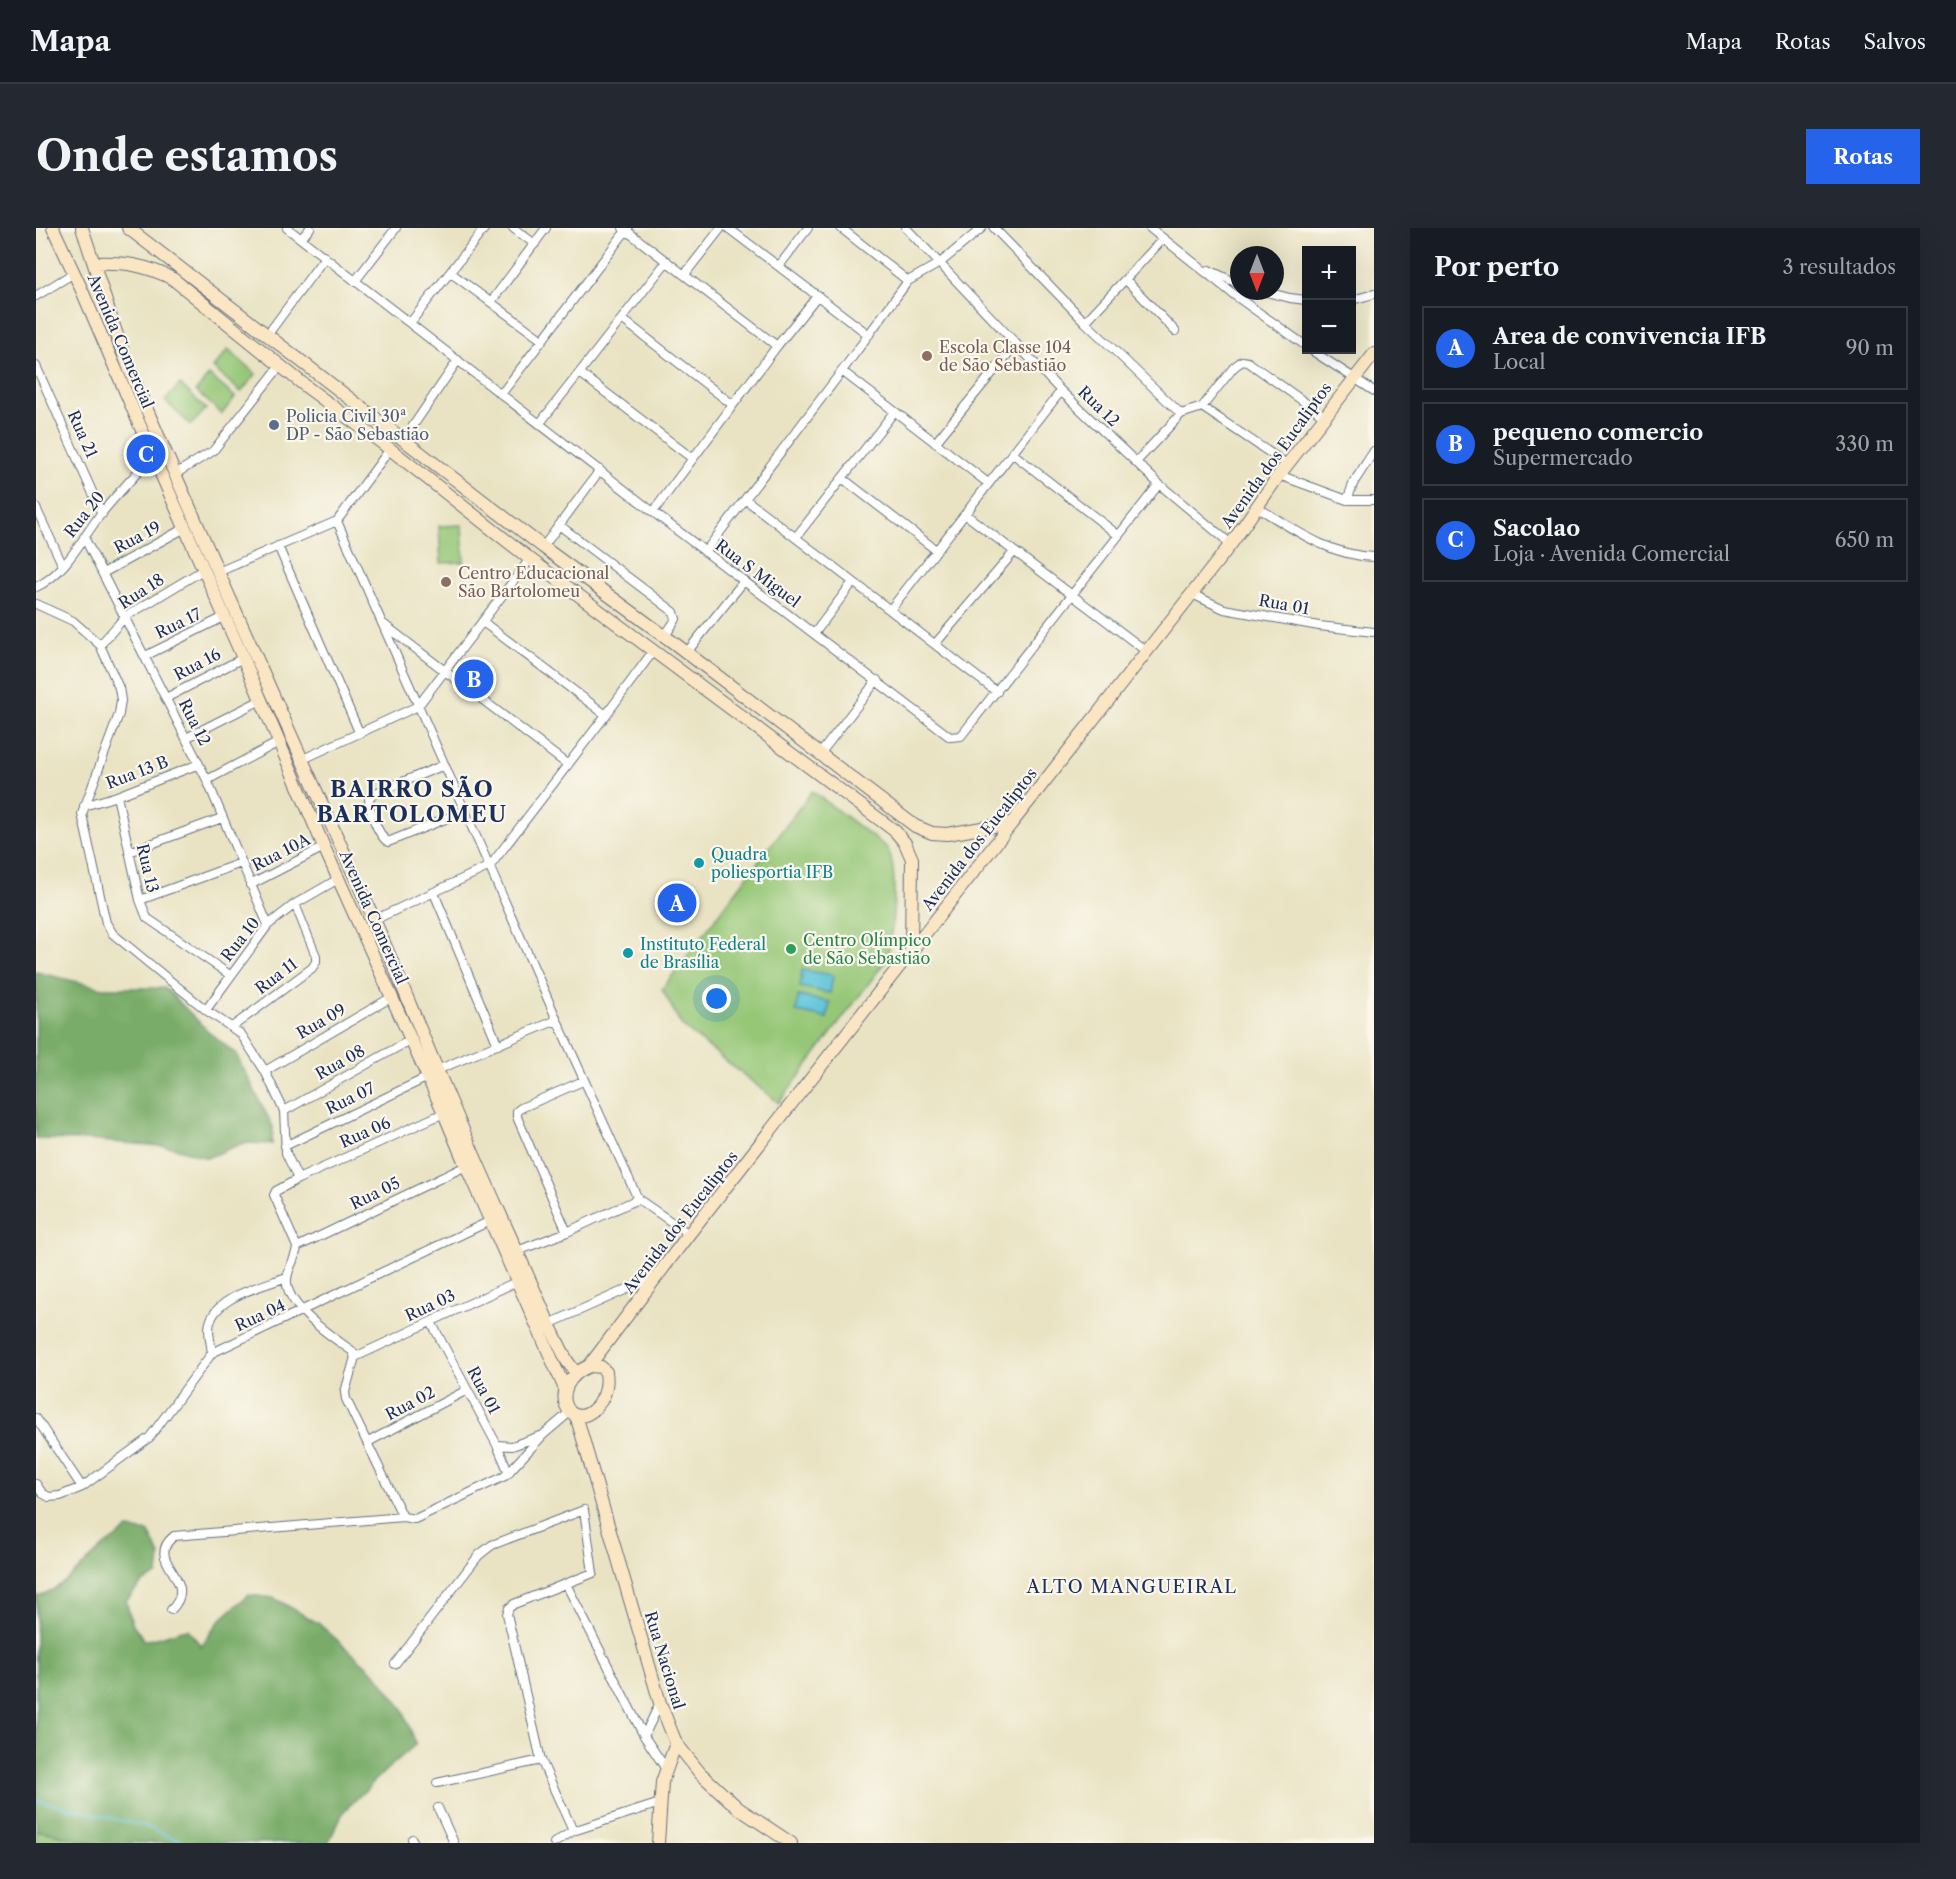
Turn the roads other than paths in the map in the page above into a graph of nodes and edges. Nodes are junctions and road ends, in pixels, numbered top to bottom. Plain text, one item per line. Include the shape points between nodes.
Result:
1 (53, 228) edge
2 (82, 228) edge
3 (287, 228) edge
4 (310, 228) edge
5 (396, 228) edge
6 (485, 228) edge
7 (513, 228) edge
8 (546, 228) edge
9 (721, 228) edge
10 (728, 228) edge
11 (808, 228) edge
12 (841, 228) edge
13 (908, 228) edge
14 (982, 228) edge
15 (994, 228) edge
16 (1150, 228) edge
17 (131, 229) edge
18 (626, 229) edge
19 (301, 239) junction
20 (1163, 239) junction
21 (535, 244) junction
22 (325, 256) junction
23 (667, 261) junction
24 (95, 263) junction
25 (940, 263) junction
26 (1197, 264) junction
27 (779, 266) junction
28 (74, 273) junction
29 (451, 273) junction
30 (685, 274) junction
31 (356, 280) junction
32 (1126, 280) junction
33 (1230, 280) edge
34 (908, 281) junction
35 (99, 283) junction
36 (80, 286) junction
37 (1230, 288) edge
38 (1374, 294) edge
39 (818, 295) junction
40 (36, 296) edge
41 (1284, 296) edge
42 (1356, 299) edge
43 (1246, 300) edge
44 (1302, 300) edge
45 (491, 302) junction
46 (622, 319) junction
47 (1085, 322) junction
48 (410, 323) junction
49 (1175, 331) dead end
50 (869, 335) junction
51 (271, 337) junction
52 (542, 340) junction
53 (1302, 343) edge
54 (1016, 344) junction
55 (777, 346) junction
56 (262, 351) junction
57 (1317, 354) edge
58 (1374, 354) edge
59 (458, 360) junction
60 (36, 366) edge
61 (280, 366) junction
62 (842, 371) junction
63 (580, 373) junction
64 (319, 374) junction
65 (1353, 379) junction
66 (308, 388) junction
67 (1061, 391) junction
68 (1374, 392) edge
69 (502, 393) junction
70 (733, 405) junction
71 (1202, 407) junction
72 (894, 412) junction
73 (1181, 414) junction
74 (1324, 416) junction
75 (540, 423) junction
76 (404, 439) junction
77 (935, 443) junction
78 (390, 449) junction
79 (1374, 451) edge
80 (1012, 453) junction
81 (153, 456) junction
82 (693, 459) junction
83 (1136, 462) junction
84 (1288, 465) junction
85 (600, 470) junction
86 (175, 474) junction
87 (1279, 475) junction
88 (842, 478) junction
89 (988, 483) junction
90 (1159, 484) junction
91 (745, 499) junction
92 (1347, 500) junction
93 (1374, 500) edge
94 (182, 504) junction
95 (1257, 507) junction
96 (36, 508) edge
97 (653, 512) junction
98 (102, 513) junction
99 (965, 514) junction
100 (337, 521) junction
101 (559, 525) junction
102 (185, 528) junction
103 (1118, 535) junction
104 (84, 537) junction
105 (796, 537) junction
106 (197, 540) junction
107 (1231, 544) junction
108 (278, 546) junction
109 (543, 547) junction
110 (936, 550) junction
111 (705, 552) junction
112 (1014, 552) junction
113 (1374, 557) edge
114 (530, 559) junction
115 (63, 566) junction
116 (203, 570) junction
117 (218, 572) junction
118 (103, 573) junction
119 (744, 581) junction
120 (853, 582) junction
121 (36, 587) edge
122 (1192, 594) junction
123 (1072, 596) junction
124 (36, 604) edge
125 (891, 610) junction
126 (224, 616) junction
127 (125, 617) junction
128 (483, 622) junction
129 (382, 623) junction
130 (1374, 632) edge
131 (814, 634) junction
132 (670, 640) junction
133 (935, 644) junction
134 (100, 645) junction
135 (1146, 651) junction
136 (687, 652) junction
137 (659, 654) junction
138 (145, 656) junction
139 (243, 657) junction
140 (445, 671) junction
141 (877, 680) junction
142 (997, 692) junction
143 (166, 698) junction
144 (261, 700) junction
145 (418, 706) junction
146 (606, 716) junction
147 (276, 719) junction
148 (359, 732) junction
149 (186, 738) junction
150 (279, 742) junction
151 (820, 754) junction
152 (301, 760) junction
153 (199, 764) junction
154 (444, 765) junction
155 (568, 765) junction
156 (309, 778) junction
157 (207, 780) junction
158 (297, 783) junction
159 (117, 796) junction
160 (879, 799) junction
161 (84, 806) junction
162 (465, 811) junction
163 (870, 811) junction
164 (222, 818) junction
165 (1011, 823) junction
166 (324, 847) junction
167 (129, 852) junction
168 (241, 863) junction
169 (490, 866) junction
170 (340, 878) junction
171 (250, 885) junction
172 (434, 893) junction
173 (140, 900) junction
174 (295, 904) junction
175 (374, 920) junction
176 (268, 925) junction
177 (911, 954) junction
178 (231, 975) junction
179 (392, 997) junction
180 (206, 1010) junction
181 (557, 1020) junction
182 (232, 1027) junction
183 (412, 1039) junction
184 (498, 1045) junction
185 (423, 1052) junction
186 (265, 1071) junction
187 (433, 1074) junction
188 (583, 1081) junction
189 (441, 1093) junction
190 (284, 1111) junction
191 (444, 1113) junction
192 (285, 1146) junction
193 (466, 1166) junction
194 (298, 1179) junction
195 (638, 1199) junction
196 (490, 1221) junction
197 (567, 1232) junction
198 (689, 1234) junction
199 (297, 1247) junction
200 (517, 1251) junction
201 (660, 1275) junction
202 (287, 1277) junction
203 (518, 1281) junction
204 (301, 1312) junction
205 (431, 1322) junction
206 (549, 1324) junction
207 (608, 1343) junction
208 (212, 1353) junction
209 (355, 1357) junction
210 (589, 1366) junction
211 (606, 1372) junction
212 (576, 1373) junction
213 (564, 1389) junction
214 (467, 1390) junction
215 (573, 1414) junction
216 (589, 1415) junction
217 (36, 1418) edge
218 (543, 1435) junction
219 (582, 1438) junction
220 (368, 1442) junction
221 (497, 1445) junction
222 (509, 1473) junction
223 (36, 1484) edge
224 (82, 1487) junction
225 (403, 1517) junction
226 (566, 1584) junction
227 (171, 1610) dead end
228 (395, 1664) dead end
229 (660, 1702) junction
230 (644, 1736) junction
231 (676, 1743) junction
232 (541, 1761) junction
233 (666, 1769) junction
234 (437, 1783) dead end
235 (660, 1803) junction
236 (438, 1808) dead end
237 (573, 1831) junction
238 (454, 1843) edge
239 (554, 1843) edge
240 (658, 1843) edge
241 (791, 1843) edge

1 - 28 street, Avenida Comercial
2 - 24 street, Avenida Comercial
3 - 19 street, Rua S Miguel
4 - 19 street
5 - 31 street
6 - 29 street
7 - 21 street
8 - 21 street
9 - 30 street
10 - 27 street
11 - 27 street
12 - 34 street
13 - 25 street, Rua 12
14 - 25 street
15 - 47 street
16 - 20 street
17 - 51 street
18 - 23 street
18 - 52 street
19 - 22 street, Rua S Miguel
20 - 26 street
20 - 32 street
21 - 45 street
22 - 31 street, Rua S Miguel
22 - 51 street
23 - 30 street
23 - 46 street
24 - 35 street, Avenida Comercial
24 - 56 street via 132,264 173,279
25 - 34 street
25 - 54 street, Rua 12
26 - 33 street
26 - 37 street
27 - 39 street
28 - 36 street, Avenida Comercial
28 - 40 street
29 - 45 street
29 - 48 street
30 - 55 street
31 - 48 street, Rua S Miguel
32 - 47 street
32 - 49 street
34 - 50 street
35 - 36 street via 93,288
35 - 86 street, Avenida Comercial
36 - 81 street, Avenida Comercial
38 - 42 street
39 - 50 street
39 - 55 street
41 - 44 street
43 - 53 street
45 - 52 street
46 - 63 street
46 - 70 street
47 - 73 street
48 - 59 street, Rua S Miguel
50 - 62 street
51 - 56 street
51 - 64 street
52 - 69 street
54 - 67 street, Rua 12
54 - 77 street
55 - 70 street
56 - 61 street
57 - 65 street
58 - 65 street, Avenida dos Eucaliptos
59 - 69 street, Rua S Miguel
59 - 76 street
60 - 98 street, Rua 21
61 - 66 street
61 - 86 street via 213,451
62 - 72 street
62 - 91 street
63 - 75 street
63 - 82 street
64 - 66 street
64 - 76 street
65 - 68 street
65 - 74 street, Avenida dos Eucaliptos
66 - 78 street
67 - 80 street
67 - 83 street, Rua 12
69 - 75 street, Rua S Miguel
70 - 82 street
71 - 73 street
71 - 74 street via 1242,361
71 - 84 street
72 - 77 street
72 - 88 street
73 - 83 street
74 - 84 street, Avenida dos Eucaliptos
75 - 85 street, Rua S Miguel
76 - 109 street
77 - 89 street
78 - 100 street
78 - 114 street
79 - 92 street
80 - 89 street
80 - 103 street
81 - 94 street, Avenida Comercial
81 - 98 street, Rua 20
82 - 97 street
83 - 90 street, Rua 12
84 - 87 street, Avenida dos Eucaliptos
85 - 97 street, Rua S Miguel
85 - 101 street
86 - 94 street, Avenida Comercial
87 - 92 street
87 - 95 street, Avenida dos Eucaliptos
88 - 105 street
88 - 110 street
89 - 99 street
90 - 103 street, Rua S Miguel
90 - 107 street, Rua 12
91 - 105 street
91 - 111 street
92 - 93 street
94 - 102 street, Avenida Comercial
94 - 106 street, Avenida Comercial
95 - 107 street, Avenida dos Eucaliptos
95 - 113 street via 1312,541 1361,557
96 - 115 street
97 - 111 street, Rua S Miguel
98 - 104 street, Rua 20
99 - 110 street
99 - 112 street
100 - 108 street
100 - 129 street
101 - 109 street
101 - 132 street via 674,612
102 - 106 street, Avenida Comercial
102 - 118 street, Rua 19
103 - 123 street, Rua S Miguel
104 - 115 street, Rua 20
104 - 118 street, Rua 12
105 - 120 street
106 - 116 street, Avenida Comercial
106 - 117 street, Avenida Comercial
107 - 122 street, Avenida dos Eucaliptos
108 - 117 street
108 - 148 street
109 - 132 street
110 - 125 street
111 - 119 street, Rua S Miguel
112 - 123 street
112 - 133 street
114 - 128 street
114 - 137 street
115 - 121 street, Rua 20
116 - 126 street, Avenida Comercial
116 - 127 street, Rua 18
117 - 147 street, Avenida Comercial
118 - 127 street, Rua 12
119 - 131 street, Rua S Miguel
119 - 136 street
120 - 125 street
120 - 131 street
122 - 130 street, Rua 01 via 1224,609
122 - 135 street, Avenida dos Eucaliptos
123 - 135 street
123 - 142 street, Rua S Miguel
124 - 134 street via 73,621
125 - 133 street
126 - 138 street, Rua 17
126 - 139 street, Avenida Comercial
127 - 134 street, Rua 18
127 - 138 street, Rua 12
128 - 140 street
128 - 146 street
129 - 140 street
129 - 145 street
131 - 141 street, Rua S Miguel
132 - 136 street
132 - 137 street
133 - 142 street
134 - 161 street via 121,700
135 - 165 street, Avenida dos Eucaliptos
136 - 151 street
137 - 146 street
137 - 163 street
138 - 143 street, Rua 12
139 - 143 street, Rua 16
139 - 144 street, Avenida Comercial
140 - 145 street
140 - 155 street
141 - 142 street, Rua S Miguel via 950,737 961,736
141 - 151 street
143 - 149 street, Rua 12
144 - 147 street, Avenida Comercial
144 - 149 street
145 - 148 street
145 - 154 street
146 - 155 street
147 - 150 street, Avenida Comercial
147 - 152 street, Avenida Comercial
148 - 152 street
149 - 153 street, Rua 12
150 - 157 street
150 - 158 street, Avenida Comercial
151 - 160 street
152 - 156 street, Avenida Comercial
153 - 157 street, Rua 12
153 - 159 street, Rua 13 B
154 - 162 street
154 - 162 street via 373,794 369,805 376,822 388,842
155 - 169 street
156 - 158 street
156 - 175 street, Avenida Comercial
157 - 164 street, Rua 12
158 - 166 street, Avenida Comercial
159 - 161 street, Rua 13 B
159 - 167 street, Rua 13
160 - 163 street
160 - 165 street via 915,826 932,833
161 - 180 street via 84,824 109,929
162 - 169 street
163 - 177 street via 895,831 912,859
164 - 167 street
164 - 168 street, Rua 12
165 - 177 street, Avenida dos Eucaliptos
166 - 170 street, Avenida Comercial
166 - 171 street, Rua 10A
167 - 173 street, Rua 13
168 - 171 street, Rua 12
168 - 173 street
169 - 172 street
169 - 181 street
170 - 174 street, Rua 10
170 - 179 street, Avenida Comercial
171 - 176 street, Rua 12
172 - 175 street
172 - 184 street
173 - 178 street, Rua 13 via 147,918
174 - 176 street, Rua 10
174 - 182 street, Rua 11 via 316,962
175 - 185 street, Avenida Comercial
176 - 178 street, Rua 10
177 - 198 street, Avenida dos Eucaliptos
178 - 180 street, Rua 10
179 - 183 street, Avenida Comercial
179 - 186 street, Rua 09
180 - 182 street
181 - 184 street, Rua 07
181 - 188 street
182 - 186 street
183 - 185 street, Avenida Comercial
183 - 190 street, Rua 08
184 - 187 street, Rua 07
185 - 187 street, Avenida Comercial
186 - 190 street
187 - 189 street, Avenida Comercial
187 - 192 street, Rua 07
188 - 195 street
188 - 197 street via 517,1111
189 - 191 street, Avenida Comercial
189 - 200 street, Avenida Comercial
190 - 192 street
191 - 193 street, Avenida Comercial
191 - 194 street, Rua 06
192 - 194 street
193 - 196 street, Avenida Comercial
193 - 199 street, Rua 05
194 - 199 street, Rua 06 via 274,1195
195 - 197 street
195 - 198 street
196 - 203 street, Avenida Comercial
196 - 204 street, Rua 04
197 - 200 street
198 - 201 street, Avenida dos Eucaliptos
199 - 202 street
200 - 206 street, Avenida Comercial
201 - 206 street
201 - 207 street, Avenida dos Eucaliptos
202 - 204 street via 288,1288
202 - 208 street via 221,1305 209,1328
203 - 205 street, Rua 03
203 - 213 street, Avenida Comercial
204 - 208 street, Rua 04
204 - 209 street
205 - 209 street, Rua 03
205 - 214 street, Rua 01
206 - 212 street, Avenida Comercial
207 - 210 street, Avenida dos Eucaliptos
207 - 211 street
208 - 224 street, Rua 04 via 150,1437
209 - 220 street via 346,1399
210 - 211 street via 601,1367
210 - 212 street
211 - 216 street via 604,1395
212 - 213 street
213 - 215 street via 565,1404
214 - 220 street, Rua 02
214 - 221 street, Rua 01
215 - 216 street
215 - 218 street
215 - 219 street, Rua Nacional
216 - 219 street
217 - 224 street
218 - 221 street via 512,1446
218 - 222 street
219 - 229 street, Rua Nacional
220 - 225 street
221 - 222 street, Rua 01
222 - 225 street via 415,1519
223 - 224 street, Rua 04 via 50,1497
225 - 227 street via 174,1536 164,1548 181,1594
226 - 228 street via 593,1573 584,1510 492,1545 479,1555
226 - 230 street
226 - 232 street via 514,1604 507,1614
229 - 230 street
229 - 231 street, Rua Nacional
230 - 233 street
231 - 233 street
231 - 241 street, Rua Nacional via 700,1773 738,1808
232 - 234 street
232 - 237 street
233 - 235 street
235 - 237 street
235 - 240 street
236 - 238 street
237 - 239 street

